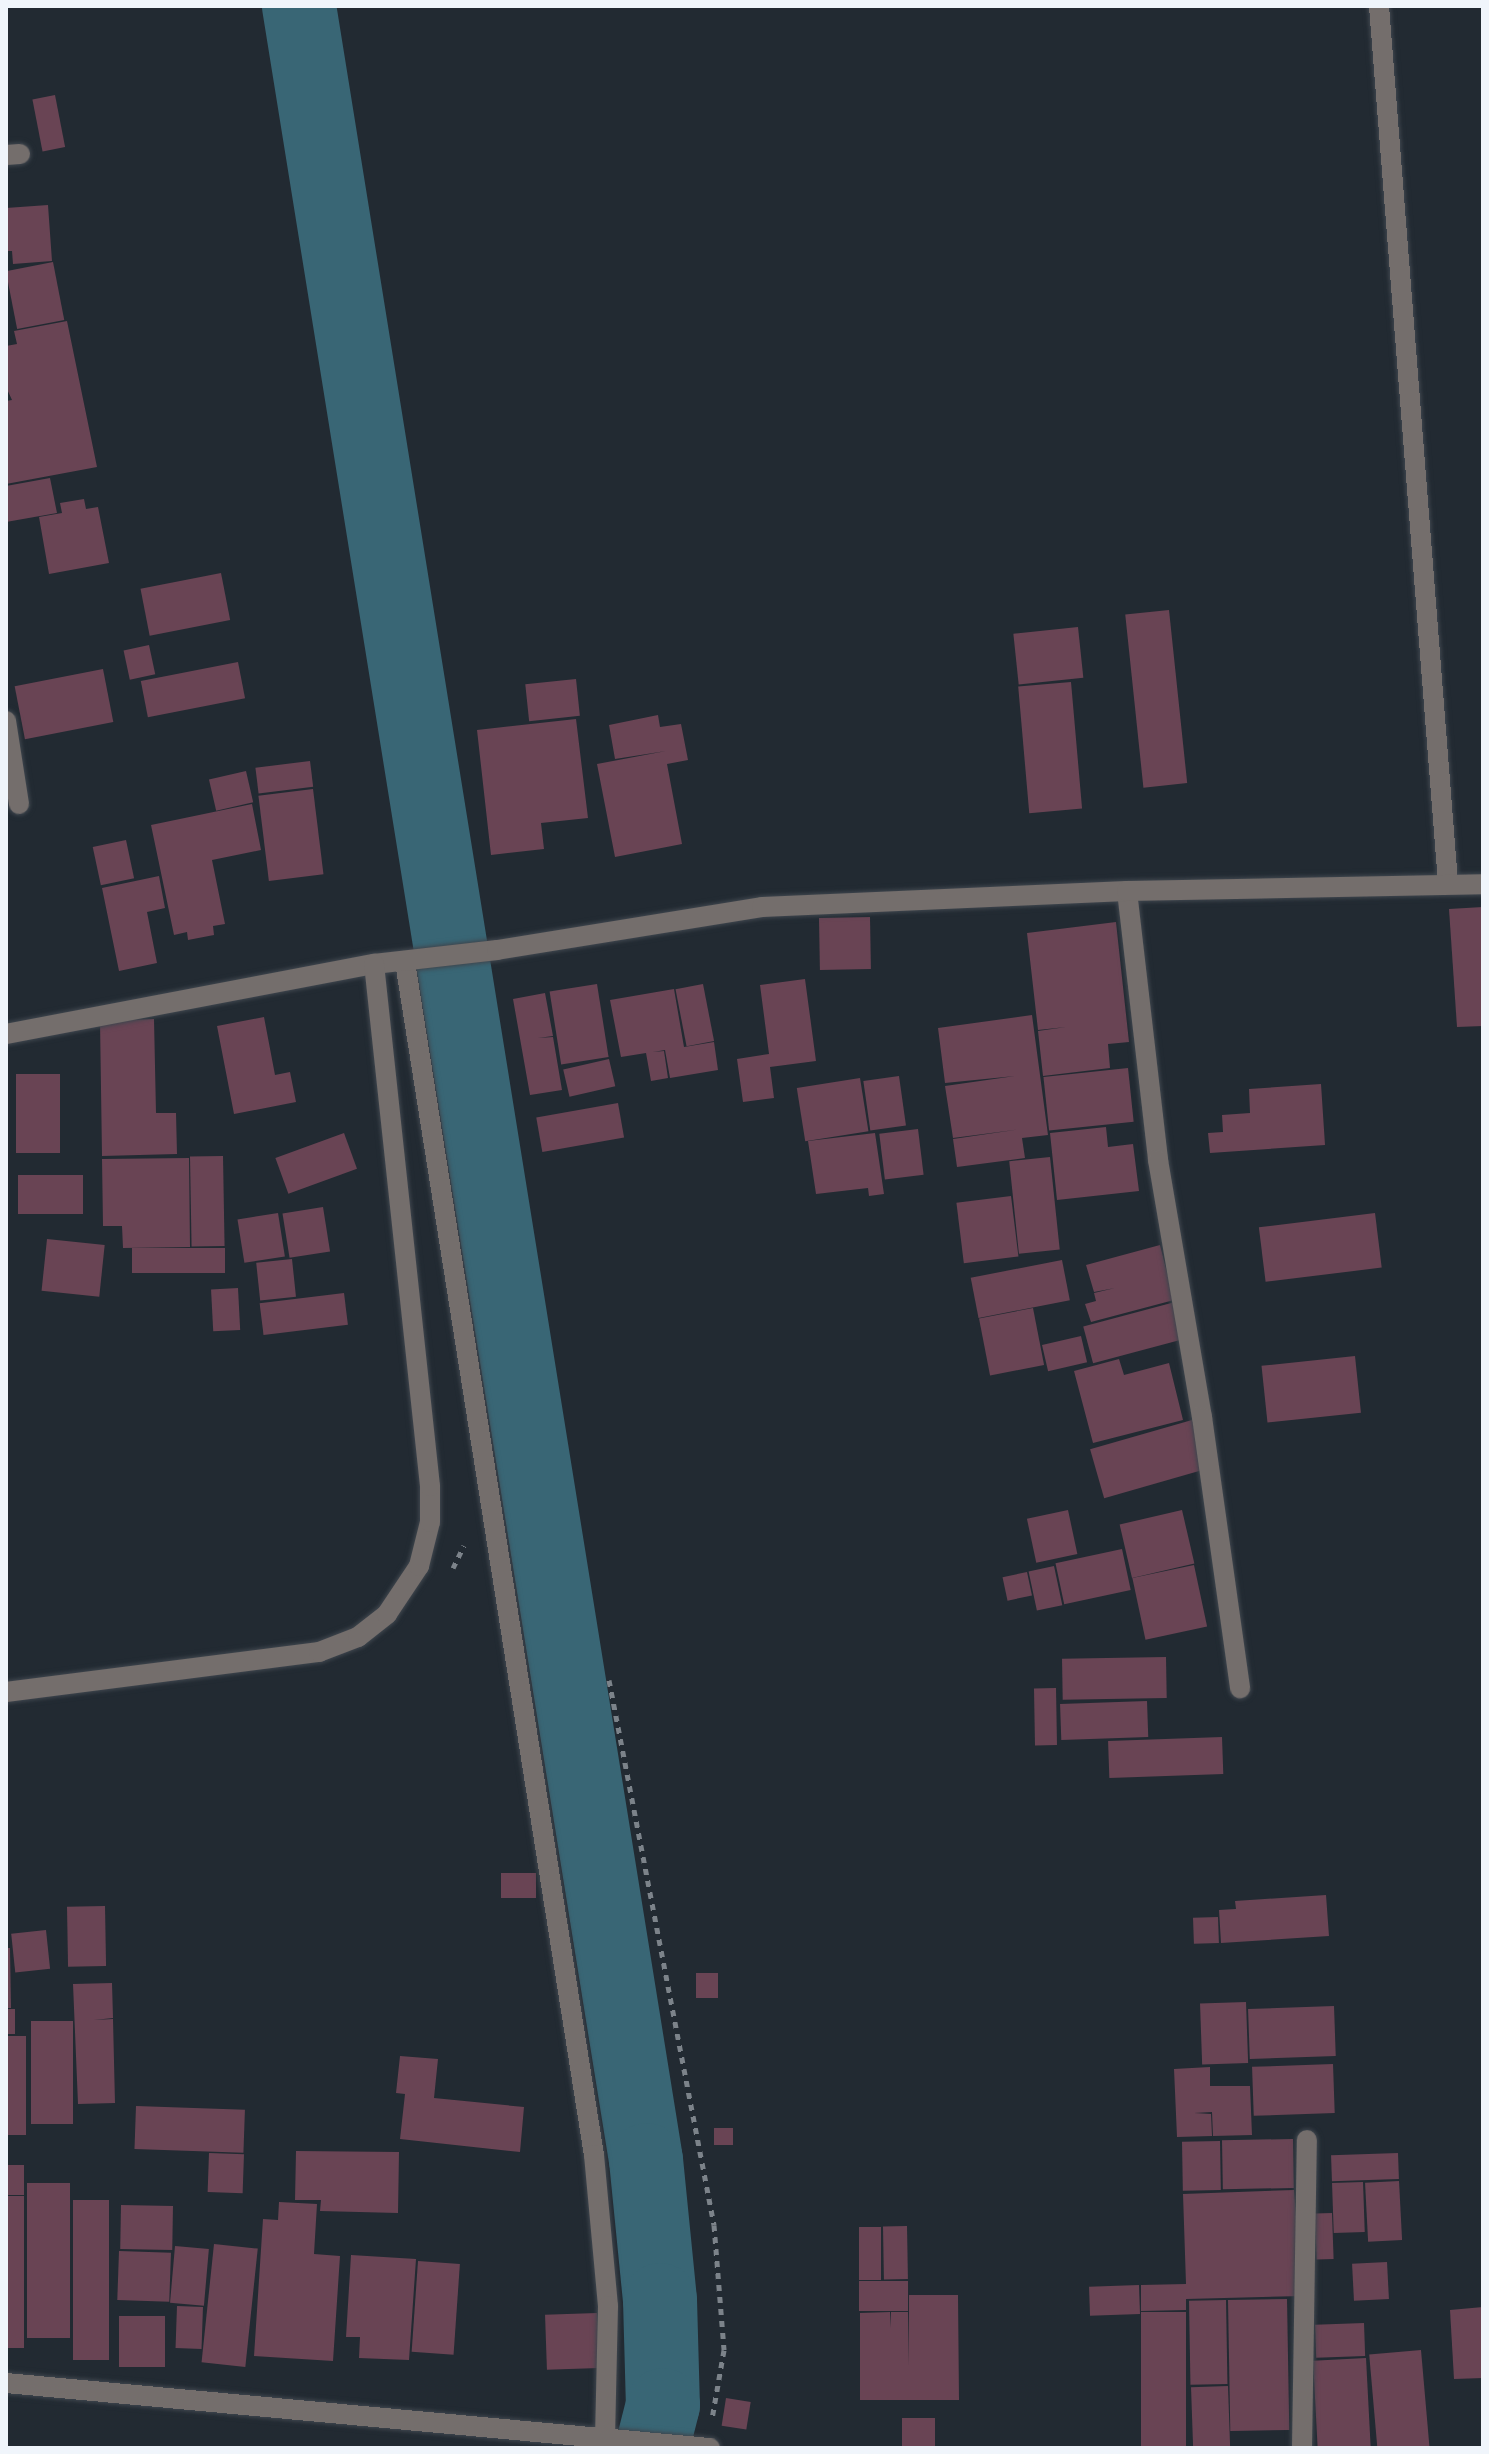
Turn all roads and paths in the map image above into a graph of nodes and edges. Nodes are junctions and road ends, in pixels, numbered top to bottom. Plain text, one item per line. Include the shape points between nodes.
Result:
1 (1379, 6) edge
2 (6, 721) edge
3 (19, 804) dead end
4 (1448, 882) junction
5 (1483, 884) edge
6 (1127, 891) junction
7 (405, 962) junction
8 (374, 964) junction
9 (6, 1034) edge
10 (609, 1680) dead end
11 (1240, 1688) dead end
12 (6, 1692) edge
13 (1307, 2140) dead end
14 (6, 2383) edge
15 (605, 2436) junction
16 (703, 2448) edge
17 (710, 2448) edge
18 (1302, 2448) edge

1 - 4 street
2 - 3 street
4 - 5 street
4 - 6 street
6 - 7 street via 762,907
6 - 11 street via 1158,1160 1202,1417
7 - 8 street
7 - 15 street via 594,2155 608,2306
8 - 9 street
8 - 12 street via 430,1486 430,1522 419,1566 387,1614 358,1637 319,1652
10 - 16 path via 714,2225 724,2350 717,2403
13 - 18 street
14 - 15 street
15 - 16 street
16 - 17 street

